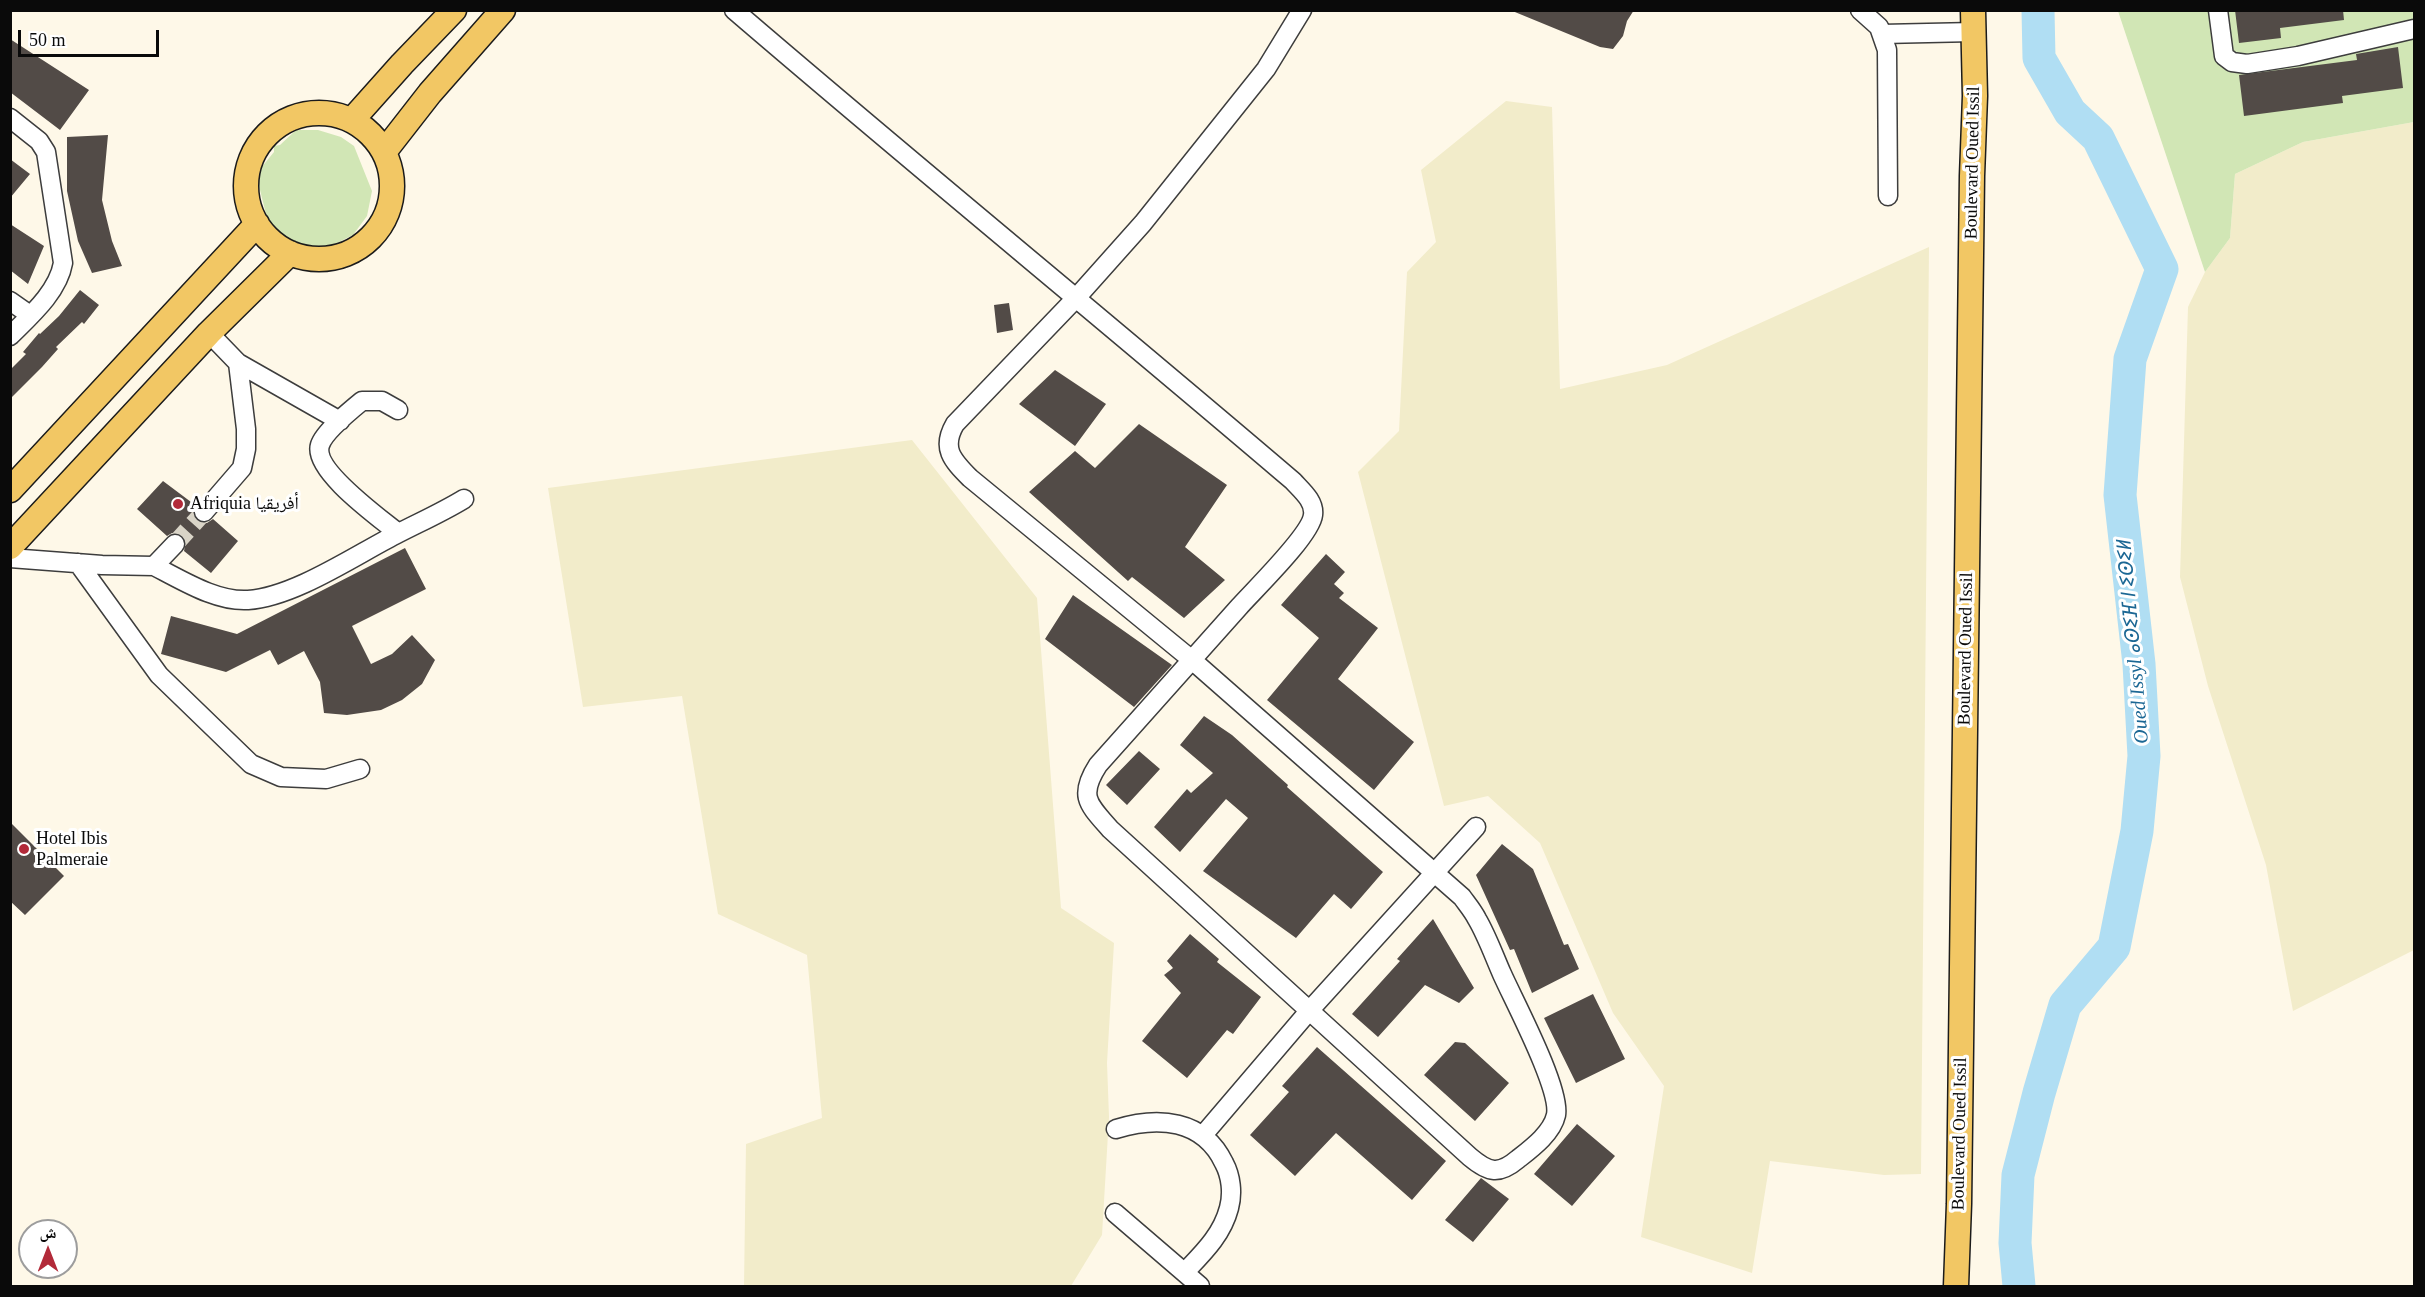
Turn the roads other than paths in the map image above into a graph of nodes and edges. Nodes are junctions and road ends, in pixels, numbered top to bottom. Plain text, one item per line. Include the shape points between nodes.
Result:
1 (454, 10) edge
2 (503, 10) edge
3 (734, 10) edge
4 (1302, 10) edge
5 (1860, 10) edge
6 (2218, 10) edge
7 (1973, 21) edge
8 (2415, 29) edge
9 (1882, 34) junction
10 (10, 118) edge
11 (352, 120) junction
12 (384, 152) junction
13 (1888, 196) dead end
14 (257, 224) junction
15 (290, 253) junction
16 (1077, 297) junction
17 (10, 301) edge
18 (30, 315) junction
19 (209, 333) junction
20 (10, 336) edge
21 (238, 363) junction
22 (398, 410) dead end
23 (340, 421) junction
24 (10, 490) edge
25 (464, 499) dead end
26 (204, 512) tunnel mouth
27 (398, 533) junction
28 (175, 544) tunnel mouth
29 (10, 547) edge
30 (10, 558) edge
31 (78, 563) junction
32 (154, 566) junction
33 (1192, 660) junction
34 (360, 769) dead end
35 (1476, 827) dead end
36 (1434, 872) junction
37 (1309, 1011) junction
38 (1116, 1129) dead end
39 (1204, 1134) junction
40 (1115, 1214) dead end
41 (1185, 1272) junction
42 (1200, 1287) edge
43 (1956, 1287) edge

1 - 11 main road
2 - 12 main road
3 - 16 street
4 - 16 street via 1266,69 1143,223
5 - 9 street
6 - 8 street via 2224,56 2232,62 2247,64
7 - 9 street
7 - 43 main road, Boulevard Oued Issil via 1975,96
9 - 13 street via 1887,50
10 - 18 street via 39,141 46,152 63,255 62,273
11 - 12 main road via 371,134
11 - 14 main road via 306,114 284,122 265,136 252,156 246,179 248,202
12 - 15 main road via 392,181 388,210 379,228 348,253 309,258
14 - 15 main road via 271,241
14 - 24 main road
15 - 19 main road
16 - 33 street via 1293,481 1312,504 1313,516 1296,543
16 - 33 street via 955,424 948,436 950,453 970,478
17 - 18 street
18 - 20 street
19 - 21 street
19 - 29 main road
21 - 23 street
21 - 26 street via 246,429 242,468
22 - 23 street via 382,401 362,401
23 - 27 street via 320,443 324,465
25 - 27 street
27 - 32 street via 310,580 248,600 201,590
28 - 32 street
30 - 31 street
31 - 32 street
31 - 34 street via 159,675 251,764 280,777 326,779
33 - 36 street
33 - 37 street via 1098,765 1086,793 1110,829
35 - 36 street
36 - 37 street
36 - 37 street via 1462,897 1478,920 1548,1078 1556,1115 1537,1143 1506,1169 1492,1171 1481,1167
37 - 39 street
38 - 39 street via 1155,1122
39 - 41 street via 1228,1170 1229,1207 1215,1239
40 - 41 street
41 - 42 street

